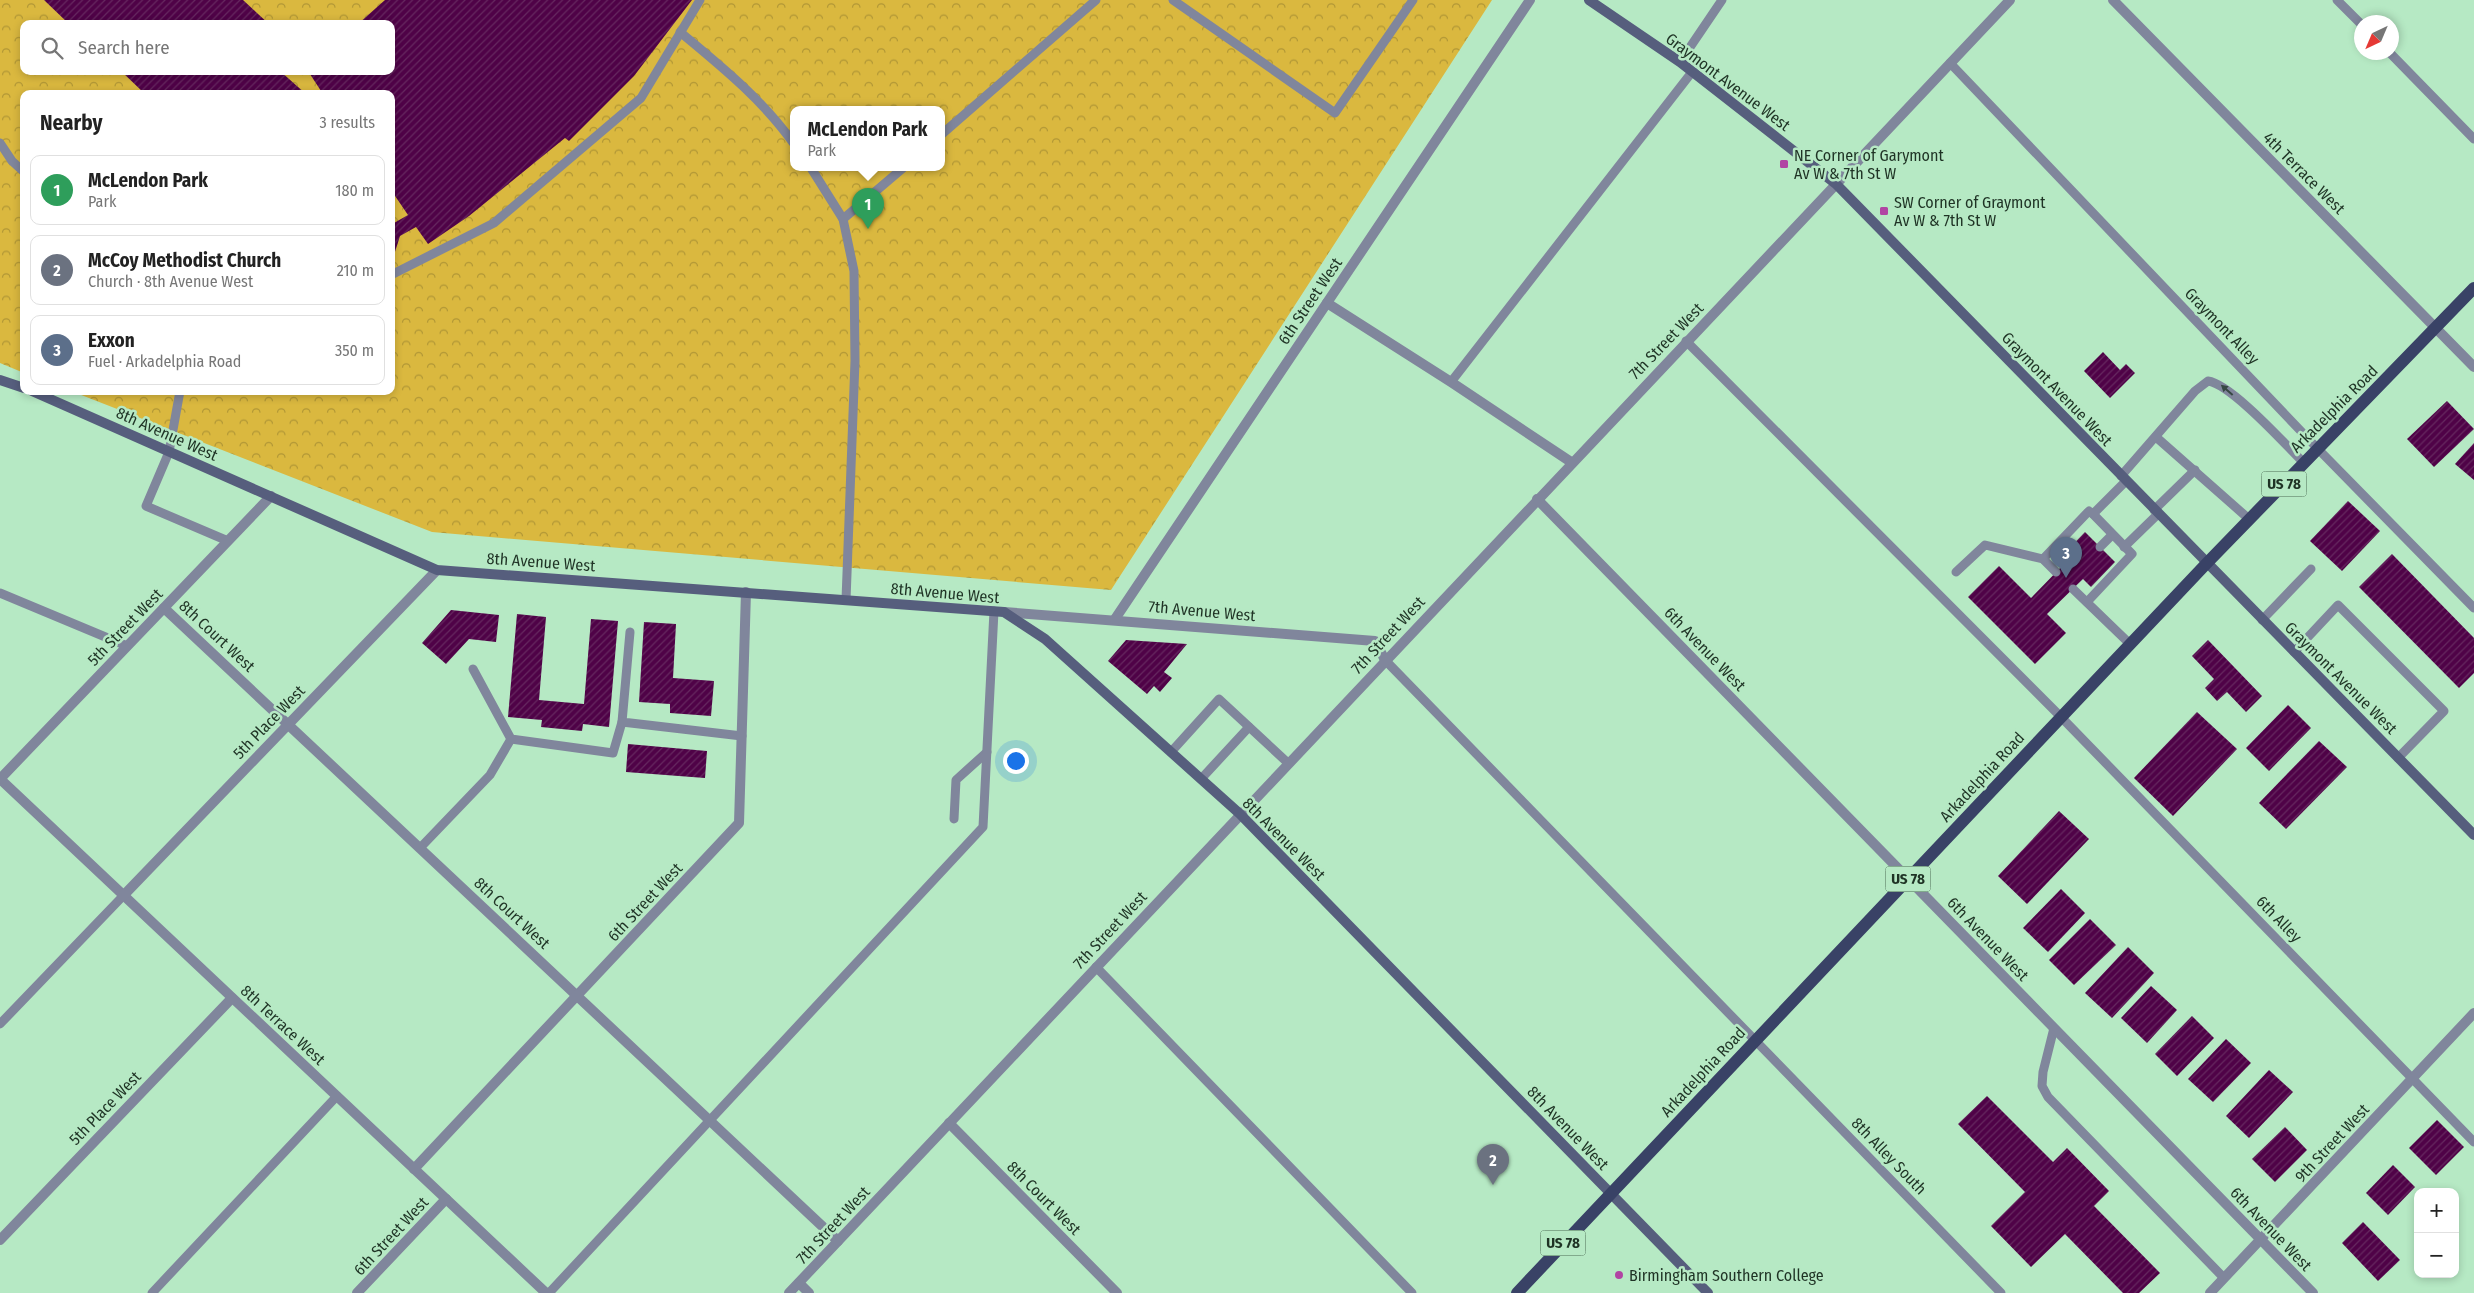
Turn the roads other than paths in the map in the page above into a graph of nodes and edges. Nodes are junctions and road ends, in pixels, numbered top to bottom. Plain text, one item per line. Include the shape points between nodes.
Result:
1 (700, 0) edge
2 (1096, 0) edge
3 (1174, 0) edge
4 (1413, 0) edge
5 (1530, 0) edge
6 (1589, 0) edge
7 (1722, 0) edge
8 (2010, 0) edge
9 (2113, 0) edge
10 (2337, 0) edge
11 (2354, 17) edge
12 (680, 32) junction
13 (2397, 60) edge
14 (1680, 62) junction
15 (1950, 63) junction
16 (1692, 72) junction
17 (945, 131) edge
18 (790, 138) edge
19 (2474, 140) edge
20 (0, 143) edge
21 (20, 168) edge
22 (813, 171) edge
23 (899, 171) edge
24 (1836, 184) junction
25 (843, 219) junction
26 (395, 273) edge
27 (2474, 288) edge
28 (1328, 303) junction
29 (2436, 328) junction
30 (1686, 341) junction
31 (2474, 367) edge
32 (0, 380) edge
33 (1451, 382) junction
34 (20, 387) edge
35 (41, 395) edge
36 (179, 395) edge
37 (2156, 437) junction
38 (2318, 449) junction
39 (169, 452) junction
40 (1571, 462) junction
41 (2304, 463) junction
42 (2195, 470) junction
43 (2124, 479) junction
44 (271, 496) junction
45 (1537, 499) junction
46 (2156, 512) junction
47 (2093, 514) junction
48 (2249, 520) junction
49 (2112, 535) junction
50 (228, 541) junction
51 (2100, 547) dead end
52 (2124, 547) junction
53 (2043, 559) junction
54 (2206, 564) junction
55 (2310, 569) dead end
56 (437, 570) junction
57 (1956, 572) dead end
58 (2056, 572) dead end
59 (2073, 589) dead end
60 (746, 592) junction
61 (0, 593) edge
62 (846, 600) junction
63 (2087, 602) junction
64 (164, 608) junction
65 (2474, 608) edge
66 (999, 611) junction
67 (1115, 619) junction
68 (2262, 620) junction
69 (630, 632) dead end
70 (2130, 644) junction
71 (127, 646) junction
72 (2294, 652) junction
73 (1385, 660) junction
74 (473, 669) dead end
75 (2061, 717) junction
76 (622, 722) junction
77 (289, 724) junction
78 (1249, 727) junction
79 (742, 736) junction
80 (510, 739) junction
81 (986, 752) junction
82 (1171, 752) junction
83 (2398, 758) junction
84 (1288, 763) junction
85 (0, 779) edge
86 (1201, 779) junction
87 (1240, 814) junction
88 (954, 819) dead end
89 (2474, 835) edge
90 (420, 848) junction
91 (1908, 879) junction
92 (123, 896) junction
93 (1096, 967) junction
94 (577, 996) junction
95 (232, 998) junction
96 (2474, 1013) edge
97 (0, 1024) edge
98 (2054, 1028) junction
99 (1756, 1040) junction
100 (2413, 1079) junction
101 (336, 1096) junction
102 (710, 1122) junction
103 (949, 1123) junction
104 (2474, 1142) edge
105 (414, 1169) junction
106 (1610, 1194) junction
107 (446, 1199) junction
108 (0, 1240) edge
109 (2261, 1240) junction
110 (838, 1241) junction
111 (2224, 1278) junction
112 (799, 1283) junction
113 (152, 1293) edge
114 (357, 1293) edge
115 (547, 1293) edge
116 (790, 1293) edge
117 (809, 1293) edge
118 (1117, 1293) edge
119 (1412, 1293) edge
120 (1517, 1293) edge
121 (1708, 1293) edge
122 (2001, 1293) edge
123 (2210, 1293) edge
124 (2313, 1293) edge

1 - 12 lane
2 - 17 lane
3 - 4 lane via 1335,113
5 - 28 street, 6th Street West
6 - 14 main road, Graymont Avenue West
7 - 14 lane
8 - 15 street, 7th Street West
9 - 29 street, 4th Terrace West
10 - 11 lane
12 - 18 lane via 734,76
12 - 26 lane via 640,98 494,223
13 - 19 lane
14 - 16 main road, Graymont Avenue West
15 - 24 street, 7th Street West
15 - 38 lane, Graymont Alley
16 - 24 main road, Graymont Avenue West
16 - 33 lane
20 - 21 lane
22 - 25 lane
23 - 25 lane
24 - 30 street, 7th Street West
24 - 43 main road, Graymont Avenue West
25 - 62 lane via 854,271 855,361
27 - 29 main road, Arkadelphia Road / US 78
28 - 33 street
28 - 67 street, 6th Street West
29 - 31 street, 4th Terrace West
29 - 38 main road, Arkadelphia Road / US 78
30 - 40 street, 7th Street West
30 - 75 lane, 6th Alley
32 - 34 main road
33 - 40 street
35 - 39 main road, 8th Avenue West
36 - 39 lane
41 -> 37 lane via 2218,382 2208,381 2195,391
37 - 42 lane
37 - 43 lane
38 - 41 main road, Arkadelphia Road / US 78
38 - 65 lane, Graymont Alley
39 - 44 main road, 8th Avenue West
39 - 50 lane via 146,506
40 - 45 street, 7th Street West
41 - 48 main road, Arkadelphia Road / US 78
42 - 46 lane
42 - 48 lane
43 - 46 main road, Graymont Avenue West
43 - 47 lane
44 - 50 street, 5th Street West
44 - 56 main road, 8th Avenue West
45 - 73 street, 7th Street West
45 - 91 street, 6th Avenue West
46 - 52 lane
46 - 54 main road, Graymont Avenue West
47 - 49 lane
47 - 53 lane via 2089,511
48 - 54 main road, Arkadelphia Road / US 78
49 - 51 lane
49 - 52 lane
50 - 64 street, 5th Street West
52 - 63 lane via 2132,554
53 - 57 lane via 1985,545
53 - 58 lane
54 - 68 main road, Graymont Avenue West
54 - 70 main road, Arkadelphia Road / US 78
55 - 68 lane
56 - 60 main road, 8th Avenue West
56 - 77 street, 5th Place West
59 - 63 lane
60 - 62 main road, 8th Avenue West
60 - 79 street, 6th Street West
61 - 71 lane
62 - 66 main road, 8th Avenue West
63 - 70 lane
64 - 71 street, 5th Street West
64 - 77 street, 8th Court West
66 - 67 street, 7th Avenue West
66 - 81 lane
66 - 82 main road, 8th Avenue West via 1045,639
67 - 73 street, 7th Avenue West via 1375,641
68 - 72 main road, Graymont Avenue West
69 - 76 lane
70 - 75 main road, Arkadelphia Road / US 78
71 - 85 street, 5th Street West
72 - 83 main road, Graymont Avenue West
72 - 83 lane via 2338,605 2444,710
73 - 84 street, 7th Street West
73 - 99 lane, 8th Alley South
74 - 80 lane
75 - 91 main road, Arkadelphia Road / US 78
75 - 100 lane, 6th Alley
76 - 79 lane
76 - 80 lane via 613,752
77 - 90 street, 8th Court West
77 - 92 street, 5th Place West
78 - 82 lane via 1219,699
78 - 84 lane
78 - 86 lane
79 - 94 street, 6th Street West via 739,823
80 - 90 lane via 490,775
81 - 88 lane via 956,780
81 - 102 lane via 983,827
82 - 86 main road, 8th Avenue West
83 - 89 main road, Graymont Avenue West
84 - 87 street, 7th Street West
85 - 92 street, 8th Terrace West
86 - 87 main road, 8th Avenue West
87 - 93 street, 7th Street West
87 - 106 main road, 8th Avenue West
90 - 94 street, 8th Court West
91 - 98 street, 6th Avenue West
91 - 99 main road, Arkadelphia Road / US 78
92 - 95 street, 8th Terrace West
92 - 97 lane
93 - 103 street, 7th Street West
93 - 119 lane
94 - 102 street, 8th Court West
94 - 105 street, 6th Street West
95 - 101 street, 8th Terrace West
95 - 108 street, 5th Place West
96 - 100 street, 9th Street West
98 - 109 street, 6th Avenue West
98 - 111 lane via 2043,1072 2042,1086 2048,1097
99 - 106 main road, Arkadelphia Road / US 78
99 - 122 lane, 8th Alley South
100 - 104 lane, 6th Alley
100 - 109 street, 9th Street West
101 - 105 street, 8th Terrace West
101 - 113 lane
102 - 110 street, 8th Court West
102 - 115 lane
103 - 110 street, 7th Street West
103 - 118 street, 8th Court West
105 - 107 street, 8th Terrace West
106 - 120 main road, Arkadelphia Road / US 78
106 - 121 main road, 8th Avenue West
107 - 114 street, 6th Street West
107 - 115 street, 8th Terrace West
109 - 111 street, 9th Street West
109 - 124 street, 6th Avenue West
110 - 112 street, 7th Street West
111 - 123 street, 9th Street West
112 - 116 street, 7th Street West
112 - 117 street

